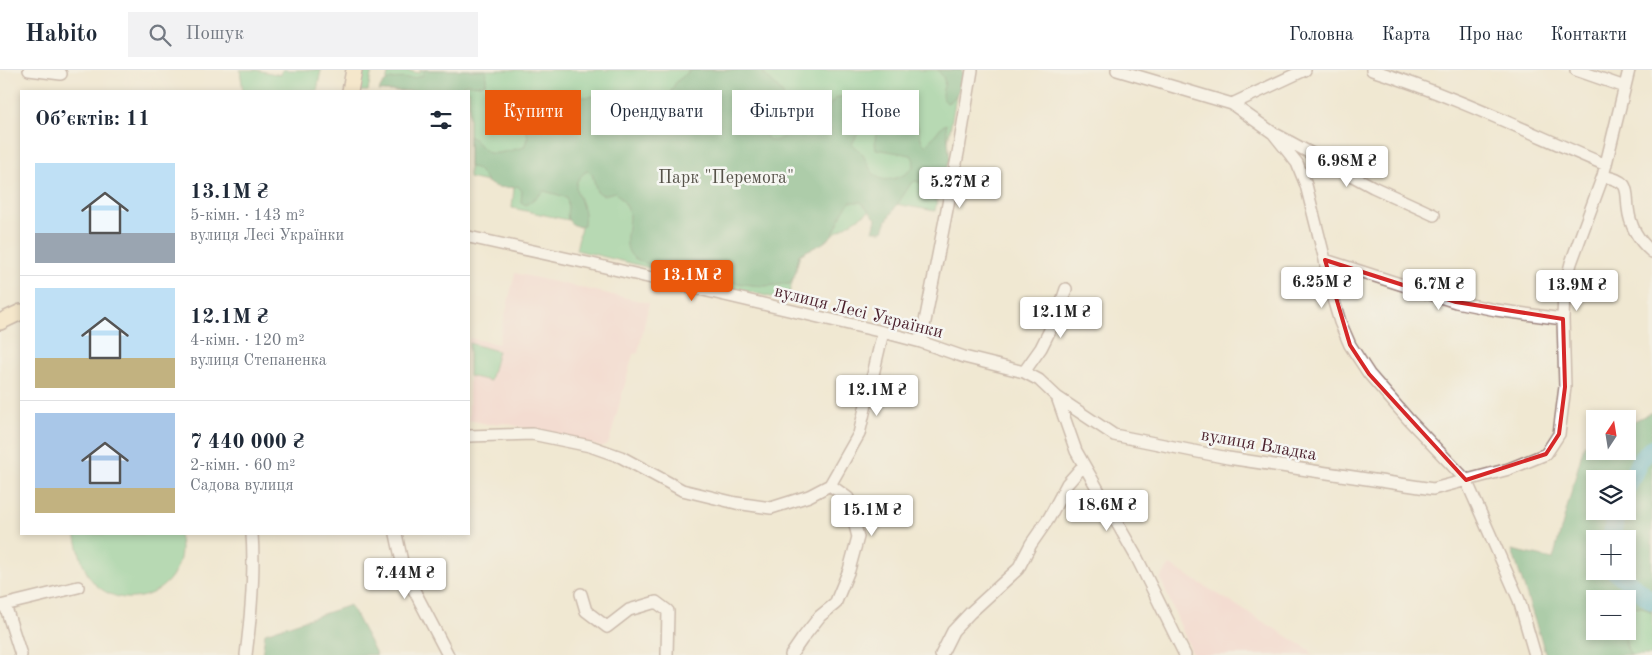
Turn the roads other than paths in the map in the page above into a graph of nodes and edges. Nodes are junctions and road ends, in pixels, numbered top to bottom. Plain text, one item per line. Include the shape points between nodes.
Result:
1 (29, 70) edge
2 (354, 70) edge
3 (972, 70) edge
4 (1117, 70) edge
5 (1305, 70) edge
6 (1372, 70) edge
7 (1576, 70) edge
8 (1629, 70) edge
9 (61, 74) dead end
10 (1625, 87) junction
11 (350, 90) edge
12 (1232, 104) junction
13 (1273, 133) junction
14 (1604, 170) junction
15 (1434, 215) dead end
16 (470, 237) edge
17 (1652, 252) edge
18 (1325, 260) junction
19 (1066, 289) dead end
20 (20, 312) edge
21 (1563, 319) junction
22 (0, 322) edge
23 (883, 332) junction
24 (921, 342) junction
25 (1024, 372) junction
26 (1057, 397) junction
27 (470, 436) edge
28 (1083, 466) junction
29 (1466, 480) junction
30 (830, 485) junction
31 (252, 535) edge
32 (396, 535) edge
33 (78, 587) dead end
34 (581, 594) dead end
35 (3, 606) edge
36 (21, 655) edge
37 (246, 655) edge
38 (448, 655) edge
39 (666, 655) edge
40 (791, 655) edge
41 (941, 655) edge
42 (1186, 655) edge
43 (1535, 655) edge

1 - 9 street
2 - 11 street
3 - 24 street
4 - 12 street
5 - 12 street
6 - 14 street via 1466,104
7 - 10 street
8 - 10 street, вулиця Владка
10 - 14 street, вулиця Владка
12 - 13 street
13 - 15 street
13 - 18 street via 1297,163 1306,185
14 - 17 street via 1626,189 1634,231
14 - 21 street, вулиця Владка via 1571,263 1564,290
16 - 23 street, вулиця Лесі Українки
18 - 21 street via 1456,302
18 - 29 street via 1330,290 1350,345 1369,374
19 - 25 street via 1041,348
20 - 22 street
21 - 29 street, вулиця Владка via 1565,387 1559,434 1546,454
23 - 24 street, вулиця Лесі Українки
23 - 30 street via 859,434
24 - 25 street, вулиця Лесі Українки
25 - 26 street, вулиця Лесі Українки via 1039,380
26 - 28 street
26 - 29 street, вулиця Владка via 1114,435 1209,454 1433,489
27 - 30 street via 532,434 590,446 621,458 682,490 736,504 771,508 809,496
28 - 41 street via 1067,484 1018,569 970,612 953,631
28 - 42 street via 1137,558
29 - 43 street via 1519,600
30 - 40 street via 848,498 858,537 835,604 820,616
31 - 37 street via 252,593
32 - 38 street via 404,571
33 - 35 street
34 - 39 street via 586,611 607,627 629,610 656,602 668,611
35 - 36 street

